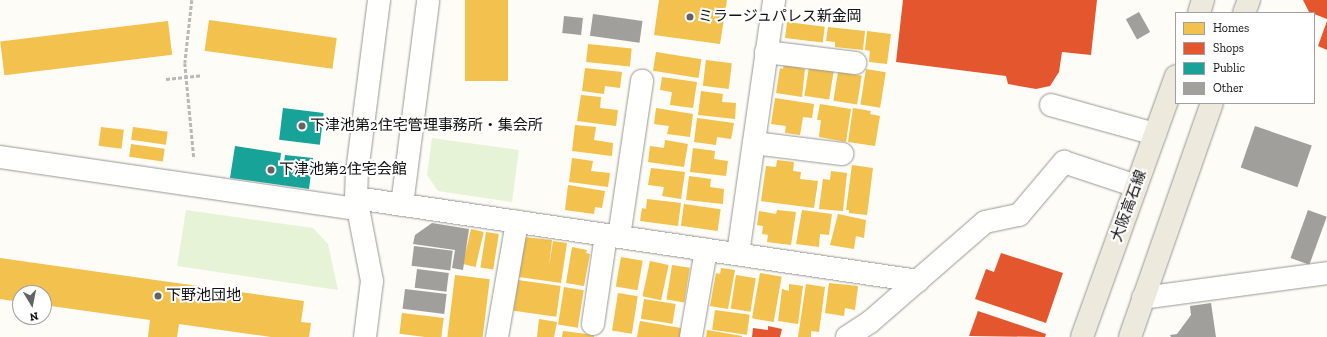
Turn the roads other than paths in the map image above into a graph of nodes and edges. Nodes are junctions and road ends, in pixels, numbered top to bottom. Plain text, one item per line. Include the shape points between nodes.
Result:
1 (379, 0) edge
2 (774, 0) edge
3 (1203, 0) edge
4 (1249, 0) edge
5 (428, 2) dead end
6 (1198, 12) edge
7 (1244, 12) edge
8 (766, 52) junction
9 (855, 63) dead end
10 (1175, 79) edge
11 (642, 81) dead end
12 (1212, 104) edge
13 (1051, 105) dead end
14 (1155, 134) junction
15 (754, 143) junction
16 (842, 154) dead end
17 (0, 157) edge
18 (1136, 186) junction
19 (357, 204) junction
20 (402, 205) junction
21 (517, 222) junction
22 (613, 236) junction
23 (706, 250) junction
24 (738, 254) junction
25 (1327, 273) edge
26 (918, 281) junction
27 (1144, 298) junction
28 (592, 324) dead end
29 (365, 337) edge
30 (497, 337) edge
31 (691, 337) edge
32 (847, 337) edge
33 (1082, 337) edge
34 (1130, 337) edge

1 - 19 street via 357,172
2 - 8 street
3 - 6 main road
4 - 7 main road
5 - 20 street
8 - 9 street
8 - 15 street
10 - 14 main road, 大阪高石線
11 - 22 street
12 - 27 main road
13 - 14 street
14 - 18 main road, 大阪高石線
15 - 16 street
15 - 24 street
17 - 19 street via 197,185
18 - 26 street via 1064,162 1019,215 985,222
18 - 33 main road, 大阪高石線
19 - 20 street
19 - 29 street via 372,282
20 - 21 street
21 - 22 street
21 - 30 street
22 - 23 street
22 - 28 street
23 - 24 street
23 - 31 street
24 - 26 street
25 - 27 street
26 - 32 street via 870,322
27 - 34 main road

